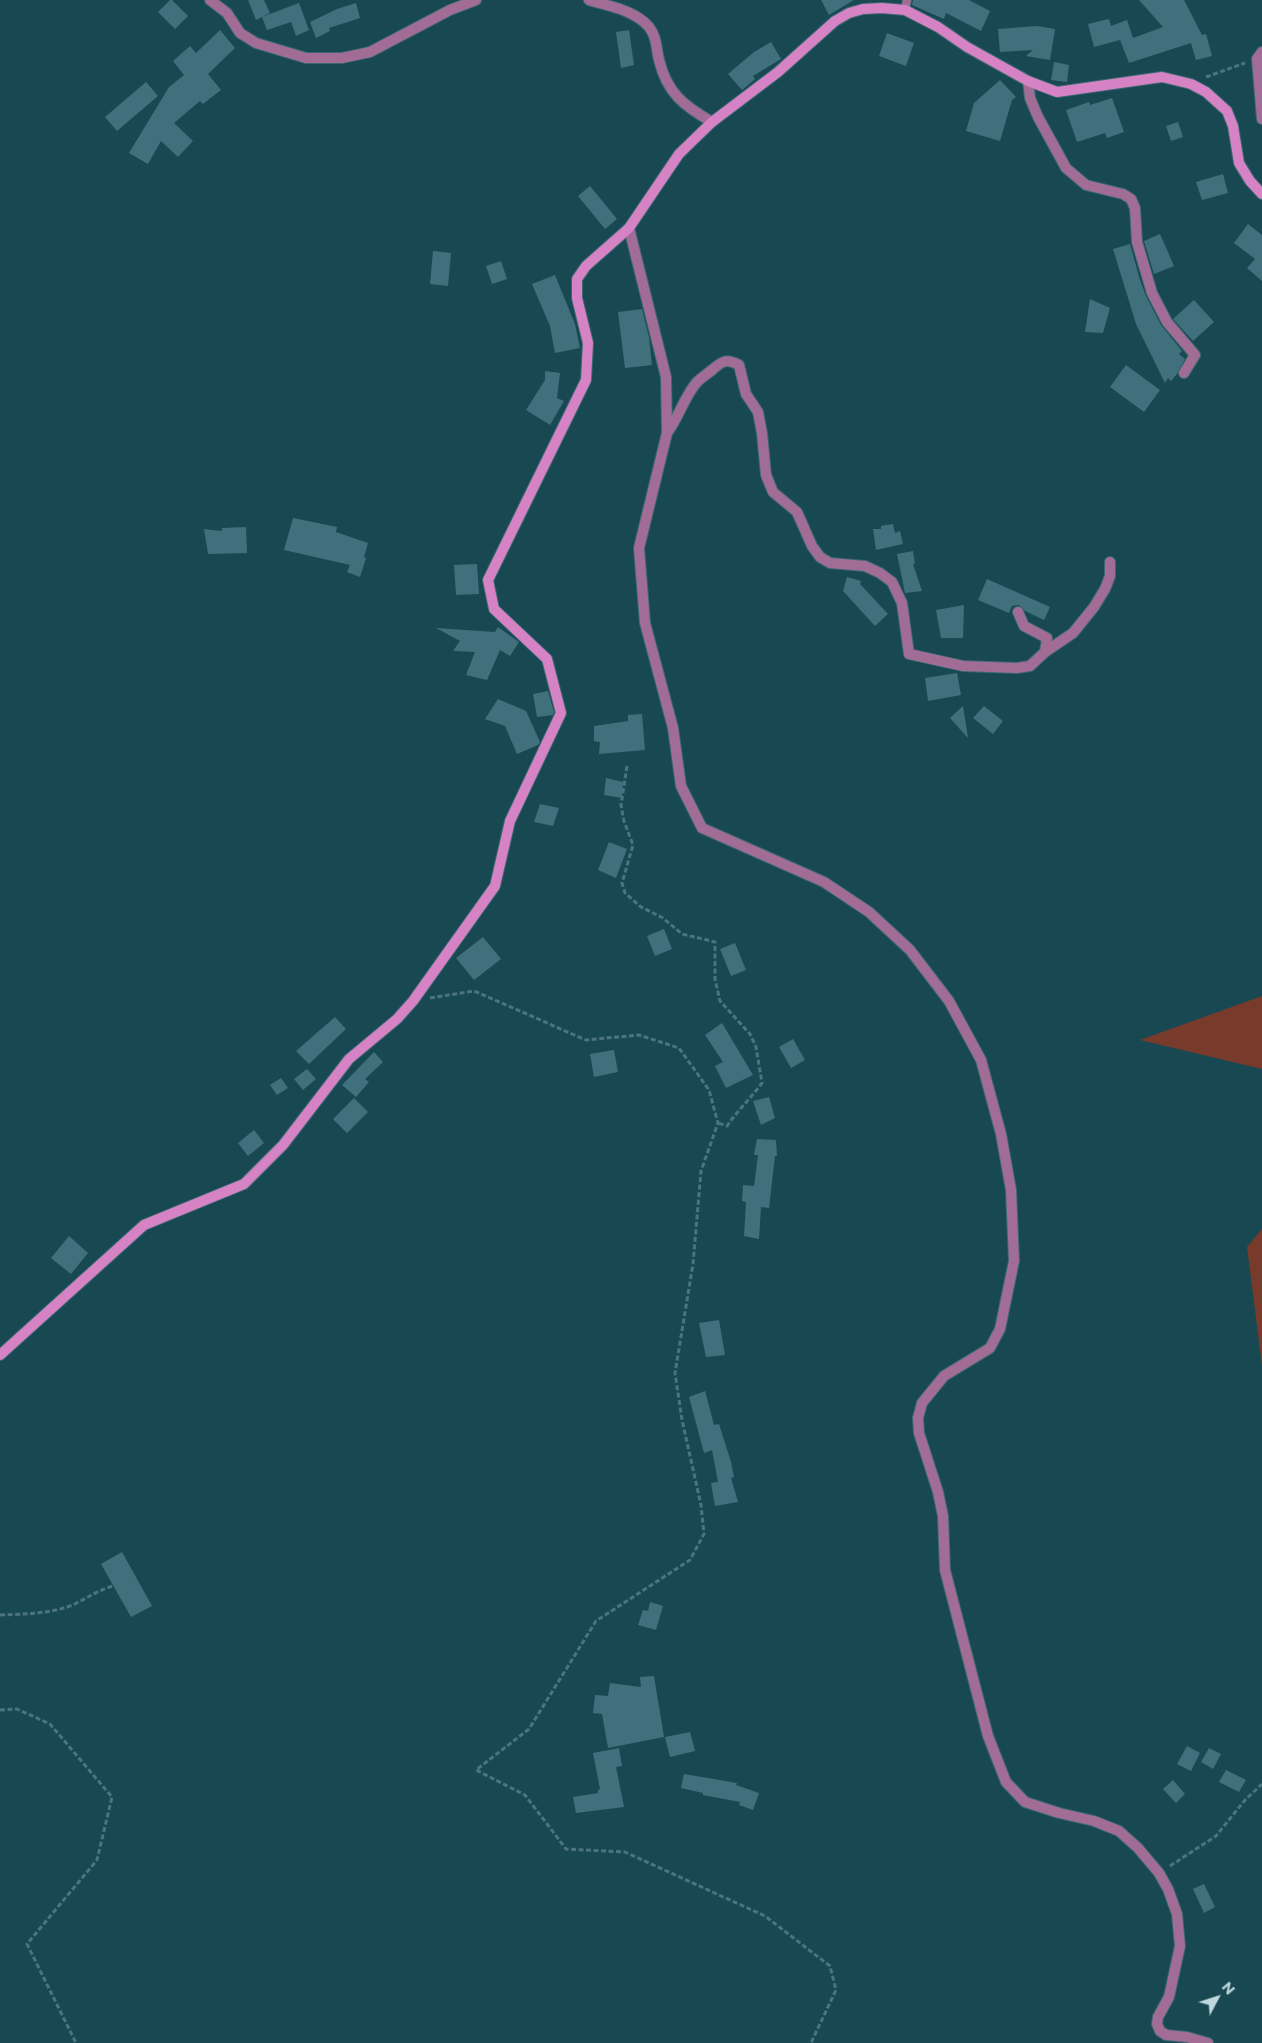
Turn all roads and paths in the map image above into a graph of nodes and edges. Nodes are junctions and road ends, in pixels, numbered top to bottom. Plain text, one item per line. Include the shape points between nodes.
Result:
1 (210, 0) edge
2 (476, 0) edge
3 (589, 0) edge
4 (906, 5) edge
5 (1260, 56) edge
6 (1028, 81) junction
7 (1191, 84) junction
8 (1262, 119) edge
9 (712, 122) junction
10 (1262, 194) edge
11 (629, 228) junction
12 (1184, 373) dead end
13 (667, 433) junction
14 (1110, 562) dead end
15 (1018, 612) dead end
16 (1045, 652) junction
17 (627, 766) dead end
18 (413, 1001) junction
19 (718, 1123) junction
20 (0, 1355) edge
21 (113, 1586) dead end
22 (0, 1615) edge
23 (0, 1710) edge
24 (1262, 1784) edge
25 (1159, 1873) junction
26 (76, 2043) edge
27 (811, 2043) edge
28 (1208, 2043) edge

1 - 2 street via 227,13 240,33 256,43 306,58 342,58 370,52
3 - 9 street via 620,9 648,26 656,39 666,83 688,108
4 - 6 main road via 967,47
4 - 9 main road via 849,13
5 - 7 path
5 - 8 street
6 - 7 main road via 1057,92 1162,77
6 - 12 street via 1030,98 1038,117 1066,168 1086,185 1123,194 1136,208 1137,242 1152,293 1167,322 1195,355
7 - 10 main road via 1228,111 1239,163
9 - 11 main road via 680,154
11 - 13 street via 666,377
11 - 18 main road via 586,266 577,279 577,298 588,344 586,380 488,580 494,609 548,659 561,713 510,821 495,886
13 - 16 street via 697,383 722,361 732,360 739,365 746,394 758,412 766,475 773,492 797,512 820,557 830,563 865,566 892,582 902,603 909,654 963,666 1017,668 1030,666
13 - 25 street via 639,548 645,623 673,728 681,786 702,828 824,882 869,912 910,950 949,1000 981,1060 1001,1134 1011,1190 1014,1261 1000,1329 990,1348 938,1382 922,1402 918,1418 919,1433 943,1516 945,1570 988,1736 1006,1782 1025,1802 1119,1831
14 - 16 street via 1110,576 1094,606 1073,633
15 - 16 street via 1024,626 1047,638
17 - 19 path via 621,805 633,845 622,883 624,893 682,934 715,942 715,979 720,1001 750,1034 756,1047 762,1083 739,1108 728,1126
18 - 19 path via 474,991 586,1040 638,1035 679,1048 709,1090
18 - 20 main road via 397,1019 349,1059 283,1145 244,1184 144,1225
19 - 27 path via 700,1171 693,1264 675,1374 704,1534 690,1560 596,1622 529,1729 476,1770 525,1795 566,1850 625,1852 765,1916 830,1966 836,1990
21 - 22 path via 100,1589 71,1606 37,1614
23 - 26 path via 17,1709 50,1724 112,1797 97,1860 27,1944
24 - 25 path via 1216,1836
25 - 28 street via 1177,1914 1180,1946 1169,1997 1157,2024 1160,2032 1166,2035

